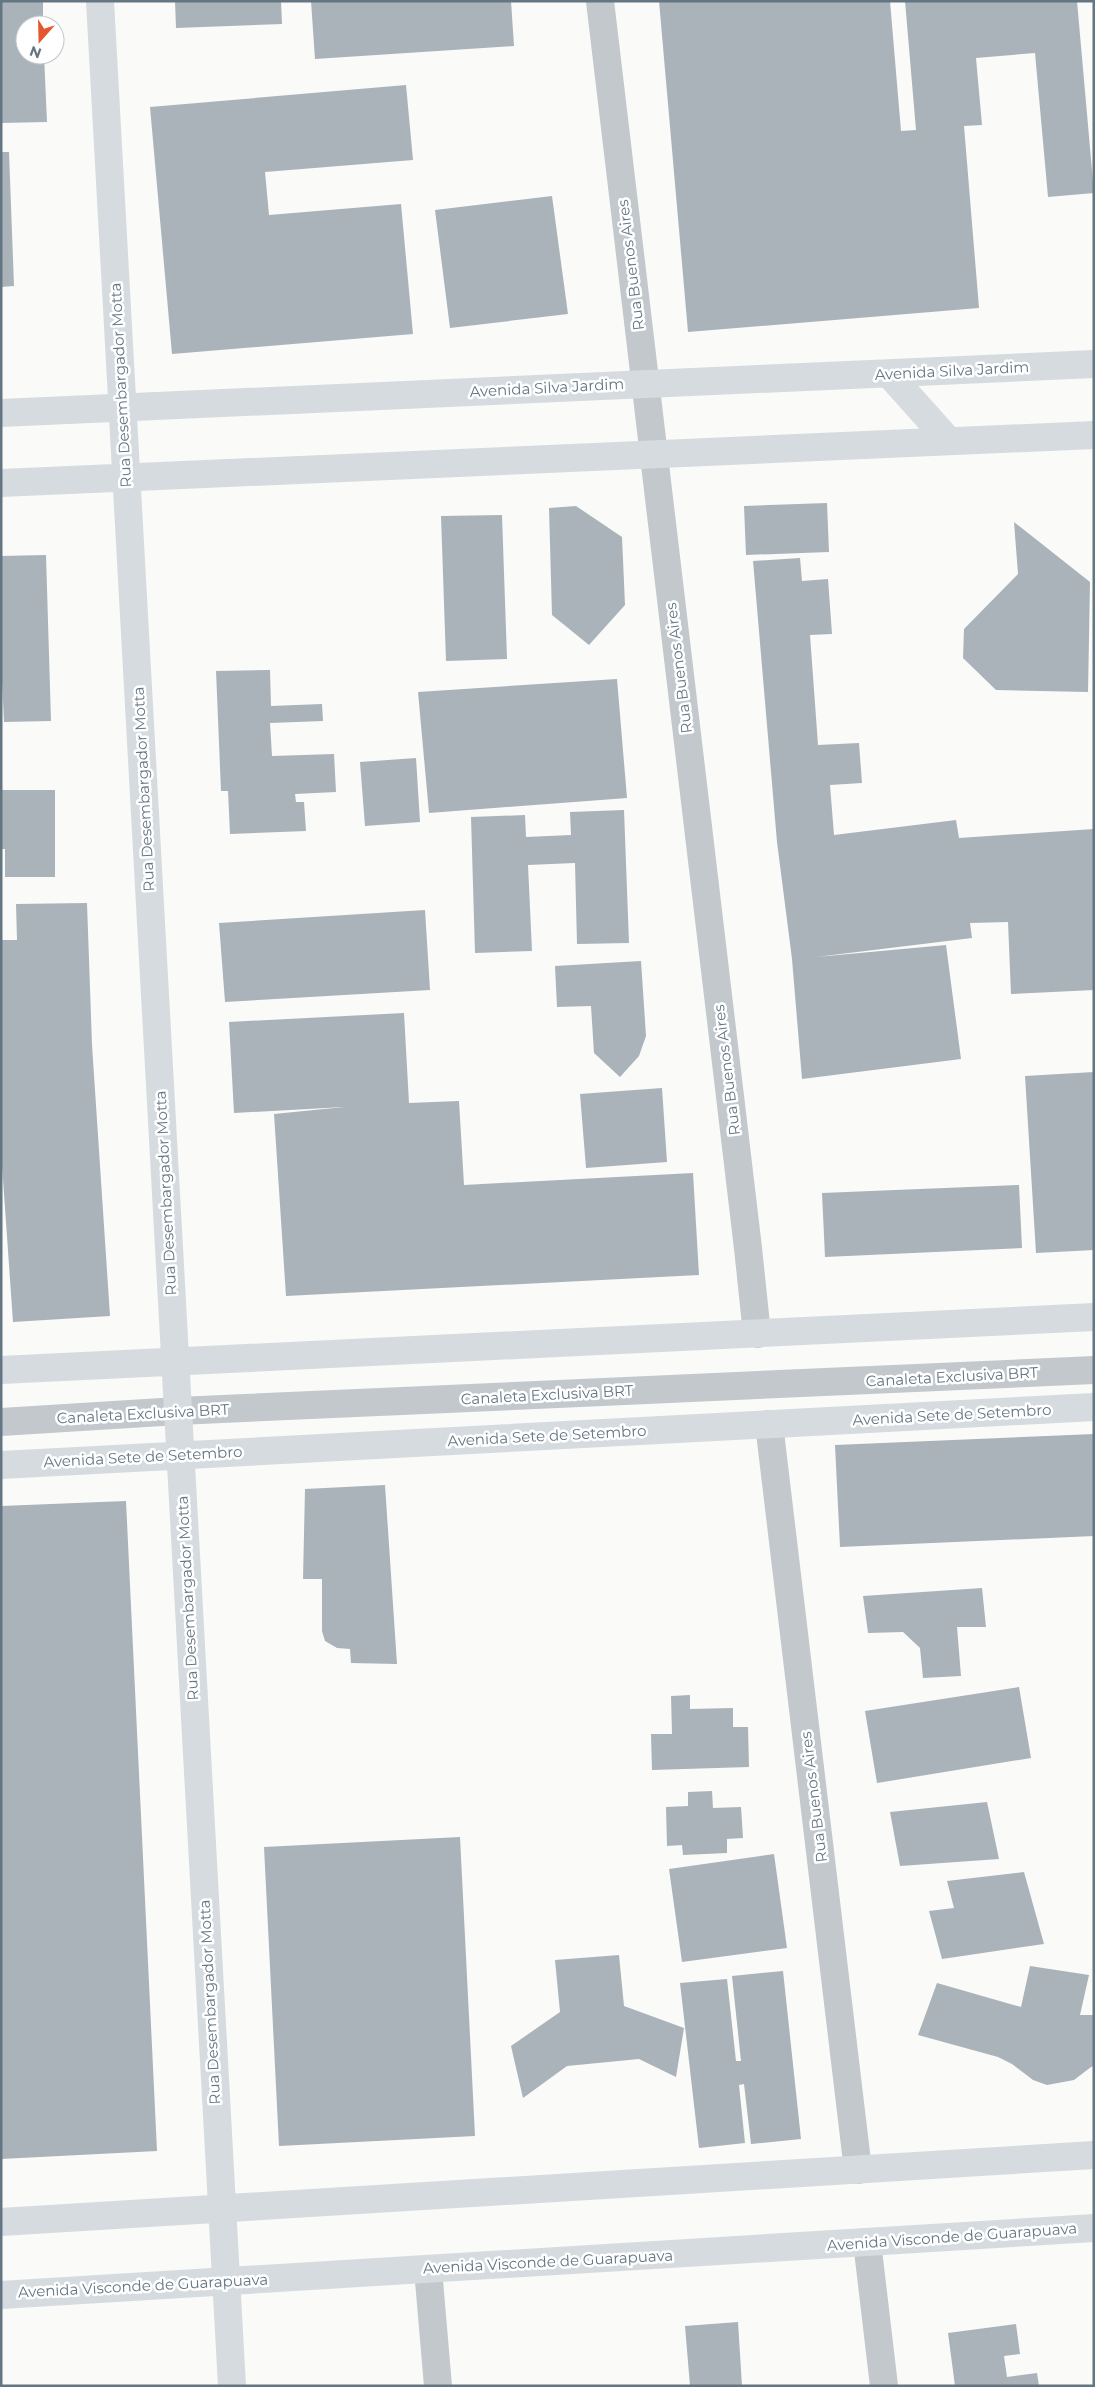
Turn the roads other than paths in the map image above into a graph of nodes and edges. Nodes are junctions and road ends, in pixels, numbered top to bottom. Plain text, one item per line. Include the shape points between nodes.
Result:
1 (100, 1) edge
2 (600, 1) edge
3 (1094, 364) edge
4 (889, 374) junction
5 (645, 384) junction
6 (123, 408) junction
7 (1, 414) edge
8 (1094, 434) edge
9 (949, 441) junction
10 (654, 453) junction
11 (126, 478) junction
12 (1, 483) edge
13 (1094, 1318) edge
14 (757, 1334) junction
15 (175, 1361) junction
16 (1, 1370) edge
17 (1094, 1370) edge
18 (1094, 1407) edge
19 (178, 1411) junction
20 (1, 1422) edge
21 (769, 1424) junction
22 (180, 1454) junction
23 (1, 1465) edge
24 (1094, 2155) edge
25 (858, 2170) junction
26 (222, 2209) junction
27 (1, 2222) edge
28 (1094, 2228) edge
29 (867, 2242) junction
30 (428, 2269) junction
31 (226, 2281) junction
32 (1, 2295) edge
33 (232, 2386) edge
34 (438, 2386) edge
35 (884, 2386) edge

1 - 6 main road, Rua Desembargador Motta
2 - 5 street, Rua Buenos Aires
3 - 4 main road, Avenida Silva Jardim
4 - 5 main road, Avenida Silva Jardim
4 - 9 main road
5 - 6 main road, Avenida Silva Jardim
5 - 10 street, Rua Buenos Aires
6 - 7 main road, Avenida Silva Jardim
6 - 11 main road, Rua Desembargador Motta
8 - 9 main road
9 - 10 main road
10 - 11 main road
10 - 14 street, Rua Buenos Aires
11 - 12 main road
11 - 15 main road, Rua Desembargador Motta
13 - 14 main road
14 - 15 main road
15 - 16 main road
15 - 19 main road, Rua Desembargador Motta
17 - 19 street, Canaleta Exclusiva BRT
18 - 21 main road, Avenida Sete de Setembro
19 - 20 street, Canaleta Exclusiva BRT
19 - 22 main road, Rua Desembargador Motta
21 - 22 main road, Avenida Sete de Setembro
21 - 25 street, Rua Buenos Aires
22 - 23 main road, Avenida Sete de Setembro
22 - 26 main road, Rua Desembargador Motta
24 - 25 main road
25 - 26 main road
26 - 27 main road
26 - 31 main road, Rua Desembargador Motta
28 - 29 main road, Avenida Visconde de Guarapuava
29 - 30 main road, Avenida Visconde de Guarapuava
29 - 35 street
30 - 31 main road, Avenida Visconde de Guarapuava
30 - 34 street
31 - 32 main road, Avenida Visconde de Guarapuava
31 - 33 main road, Rua Desembargador Motta

